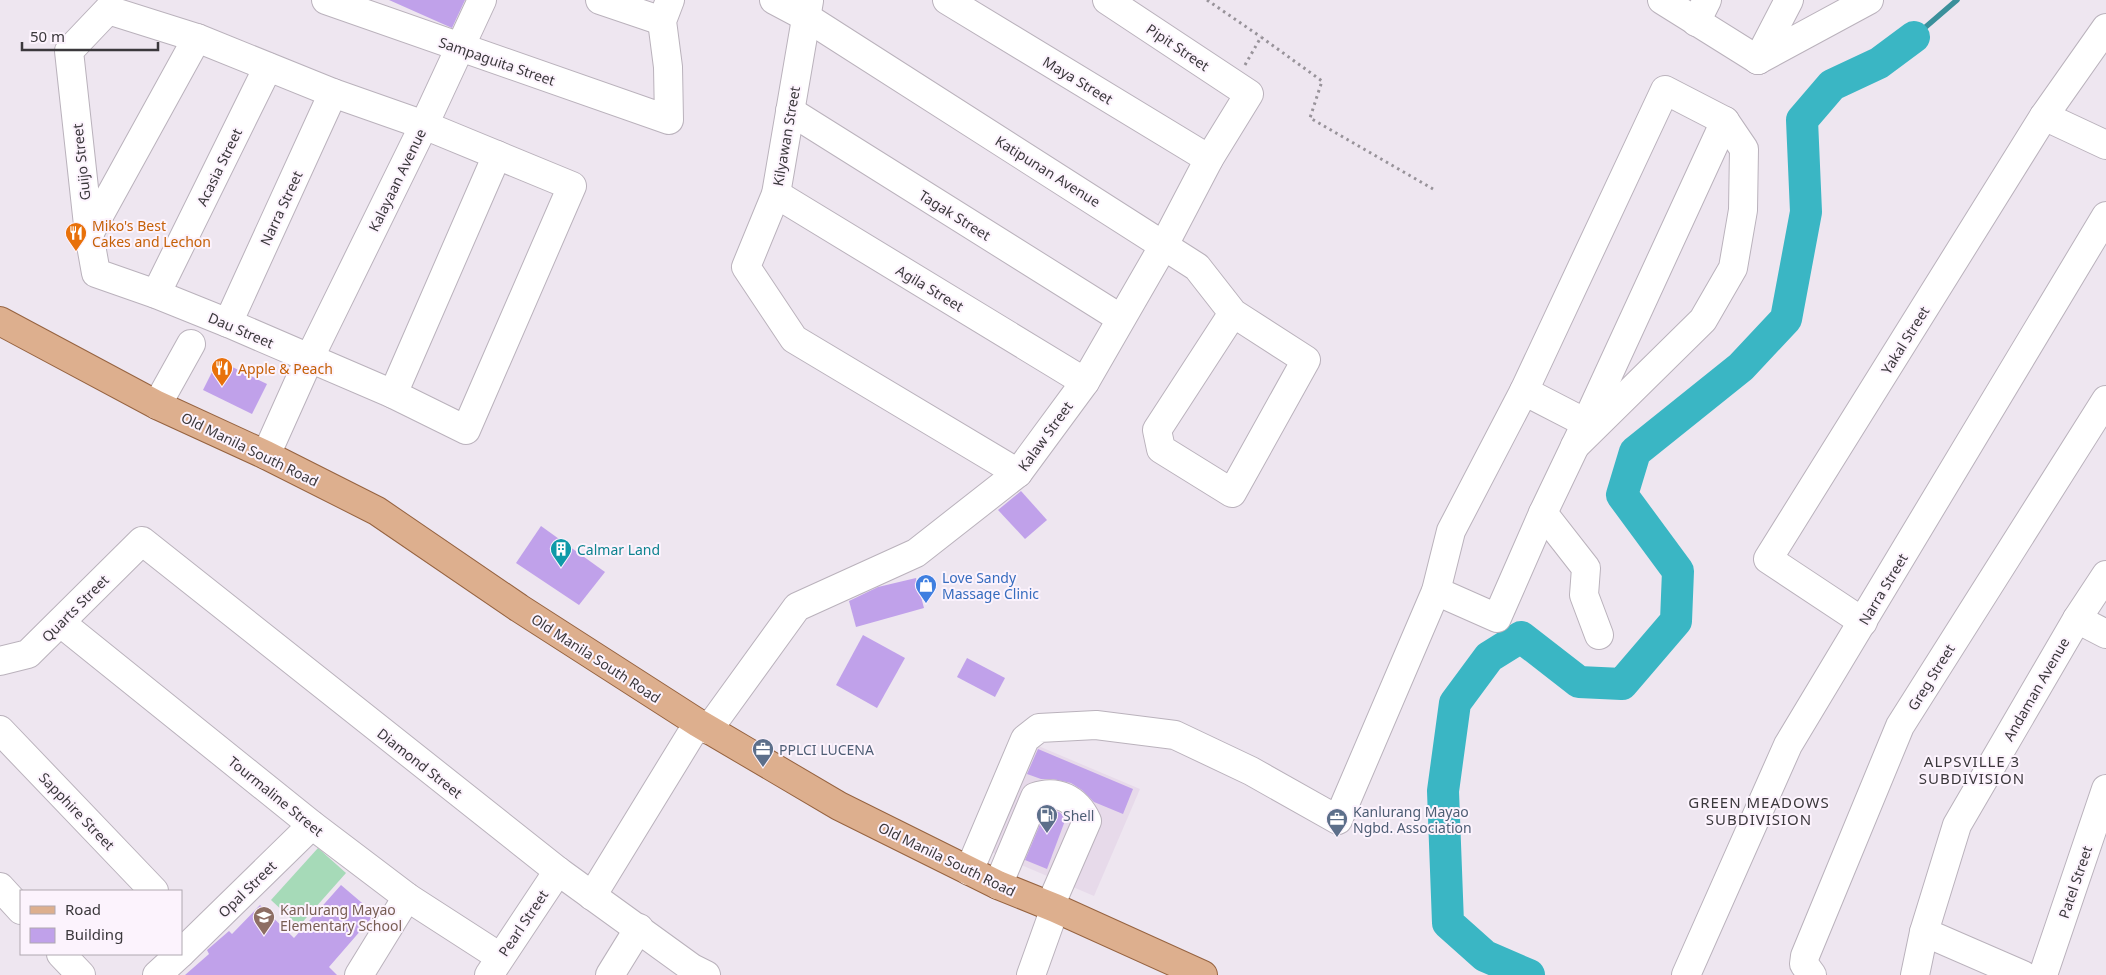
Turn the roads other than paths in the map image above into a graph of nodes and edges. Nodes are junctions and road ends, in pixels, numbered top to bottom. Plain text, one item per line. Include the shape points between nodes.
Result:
1 (326, 0) edge
2 (482, 0) edge
3 (600, 0) edge
4 (774, 0) edge
5 (947, 0) edge
6 (1107, 0) edge
7 (1662, 0) edge
8 (1789, 0) edge
9 (1869, 0) edge
10 (808, 9) edge
11 (666, 11) edge
12 (1702, 11) edge
13 (2106, 28) edge
14 (197, 38) junction
15 (461, 48) junction
16 (1758, 60) junction
17 (268, 67) junction
18 (1242, 89) joint
19 (333, 93) junction
20 (790, 111) junction
21 (2044, 116) junction
22 (1725, 121) junction
23 (424, 125) junction
24 (2106, 145) edge
25 (497, 155) junction
26 (1209, 159) junction
27 (776, 194) junction
28 (2106, 216) edge
29 (89, 234) junction
30 (1164, 245) junction
31 (96, 273) joint
32 (156, 294) junction
33 (1233, 313) junction
34 (1120, 318) junction
35 (0, 321) edge
36 (228, 323) junction
37 (191, 344) dead end
38 (309, 359) junction
39 (1085, 382) junction
40 (1524, 391) junction
41 (393, 394) junction
42 (2106, 400) edge
43 (157, 405) junction
44 (1581, 435) junction
45 (266, 455) junction
46 (1018, 473) junction
47 (1543, 513) junction
48 (142, 541) joint
49 (2106, 575) edge
50 (1436, 591) junction
51 (2077, 619) junction
52 (61, 622) junction
53 (1863, 622) junction
54 (2106, 634) edge
55 (1599, 635) dead end
56 (0, 661) edge
57 (703, 726) junction
58 (0, 730) edge
59 (2106, 790) edge
60 (312, 825) junction
61 (558, 871) junction
62 (969, 871) junction
63 (998, 885) junction
64 (0, 887) edge
65 (153, 890) edge
66 (592, 896) junction
67 (407, 898) junction
68 (1053, 907) junction
69 (20, 909) edge
70 (639, 928) junction
71 (1924, 932) junction
72 (185, 941) edge
73 (62, 955) edge
74 (173, 955) edge
75 (494, 966) edge
76 (81, 975) edge
77 (157, 975) edge
78 (359, 975) edge
79 (610, 975) edge
80 (706, 975) edge
81 (1032, 975) edge
82 (1203, 975) edge
83 (1686, 975) edge
84 (1812, 975) edge
85 (1915, 975) edge
86 (2023, 975) edge
87 (2043, 975) edge

1 - 15 street, Sampaguita Street
2 - 15 street, Kalayaan Avenue
3 - 11 street
4 - 10 street, Katipunan Avenue
5 - 26 street, Maya Street
6 - 18 street, Pipit Street
7 - 12 street
8 - 16 street
9 - 16 street
10 - 20 street, Kilyawan Street
10 - 30 street, Katipunan Avenue
11 - 15 street, Sampaguita Street via 668,120
12 - 16 street
13 - 21 street, Yakal Street
14 - 17 street
14 - 29 street
14 - 29 street, Guijo Street via 108,10 69,51
15 - 23 street, Kalayaan Avenue
17 - 19 street
17 - 32 street, Acasia Street
18 - 26 street, Kalaw Street
19 - 23 street
19 - 36 street, Narra Street
20 - 27 street, Kilyawan Street
20 - 34 street, Tagak Street
21 - 24 street
21 - 53 street, Yakal Street via 1768,560
22 - 40 street via 1665,90
22 - 44 street
22 - 44 street via 1744,149 1743,210 1733,268 1702,320
23 - 25 street
23 - 38 street, Kalayaan Avenue
25 - 41 street
25 - 41 street, Dau Street via 572,186 466,430
26 - 30 street, Kalaw Street
27 - 39 street, Agila Street
27 - 46 street, Kilyawan Street via 746,268 794,339
28 - 53 street, Narra Street
29 - 31 street, Guijo Street
30 - 33 street, Katipunan Avenue via 1197,267
30 - 34 street, Kalaw Street
31 - 32 street, Dau Street
32 - 36 street, Dau Street
33 - 33 street, Katipunan Avenue via 1157,430 1161,449 1232,493 1306,360
34 - 39 street, Kalaw Street
35 - 43 main road, Old Manila South Road
36 - 38 street, Dau Street
37 - 43 street
38 - 41 street, Dau Street
38 - 45 street, Kalayaan Avenue
39 - 46 street, Kalaw Street
40 - 44 street
40 - 50 street via 1451,531
42 - 84 street, Greg Street via 1900,726 1805,956 1804,964
43 - 45 main road, Old Manila South Road
44 - 47 street
45 - 57 main road, Old Manila South Road via 377,511 519,608
46 - 57 street, Kalaw Street via 916,553 796,607
47 - 50 street via 1497,618
47 - 55 street via 1586,568 1584,595
48 - 52 street, Quarts Street
48 - 61 street, Diamond Street
49 - 51 street, Andaman Avenue
50 - 62 street via 1338,820 1251,771 1175,735 1096,725 1039,728 1025,739
51 - 54 street
51 - 71 street, Andaman Avenue via 1957,824
52 - 56 street, Quarts Street via 28,654
52 - 60 street, Tourmaline Street
53 - 83 street, Narra Street via 1788,745
57 - 62 main road, Old Manila South Road via 839,806
57 - 66 street, Kalaw Street
58 - 65 street, Sapphire Street
59 - 87 street, Patel Street
60 - 67 street, Tourmaline Street
60 - 72 street, Opal Street
61 - 66 street, Diamond Street
61 - 75 street, Pearl Street
62 - 63 main road, Old Manila South Road
63 - 68 main road, Old Manila South Road
63 - 68 street via 1034,797 1064,796 1078,806 1087,821
64 - 69 street
66 - 70 street, Diamond Street
67 - 75 street, Tourmaline Street
67 - 78 street
68 - 81 street
68 - 82 main road, Old Manila South Road
70 - 79 street
70 - 80 street, Diamond Street
71 - 85 street, Andaman Avenue
71 - 86 street
73 - 76 street
74 - 77 street, Opal Street

